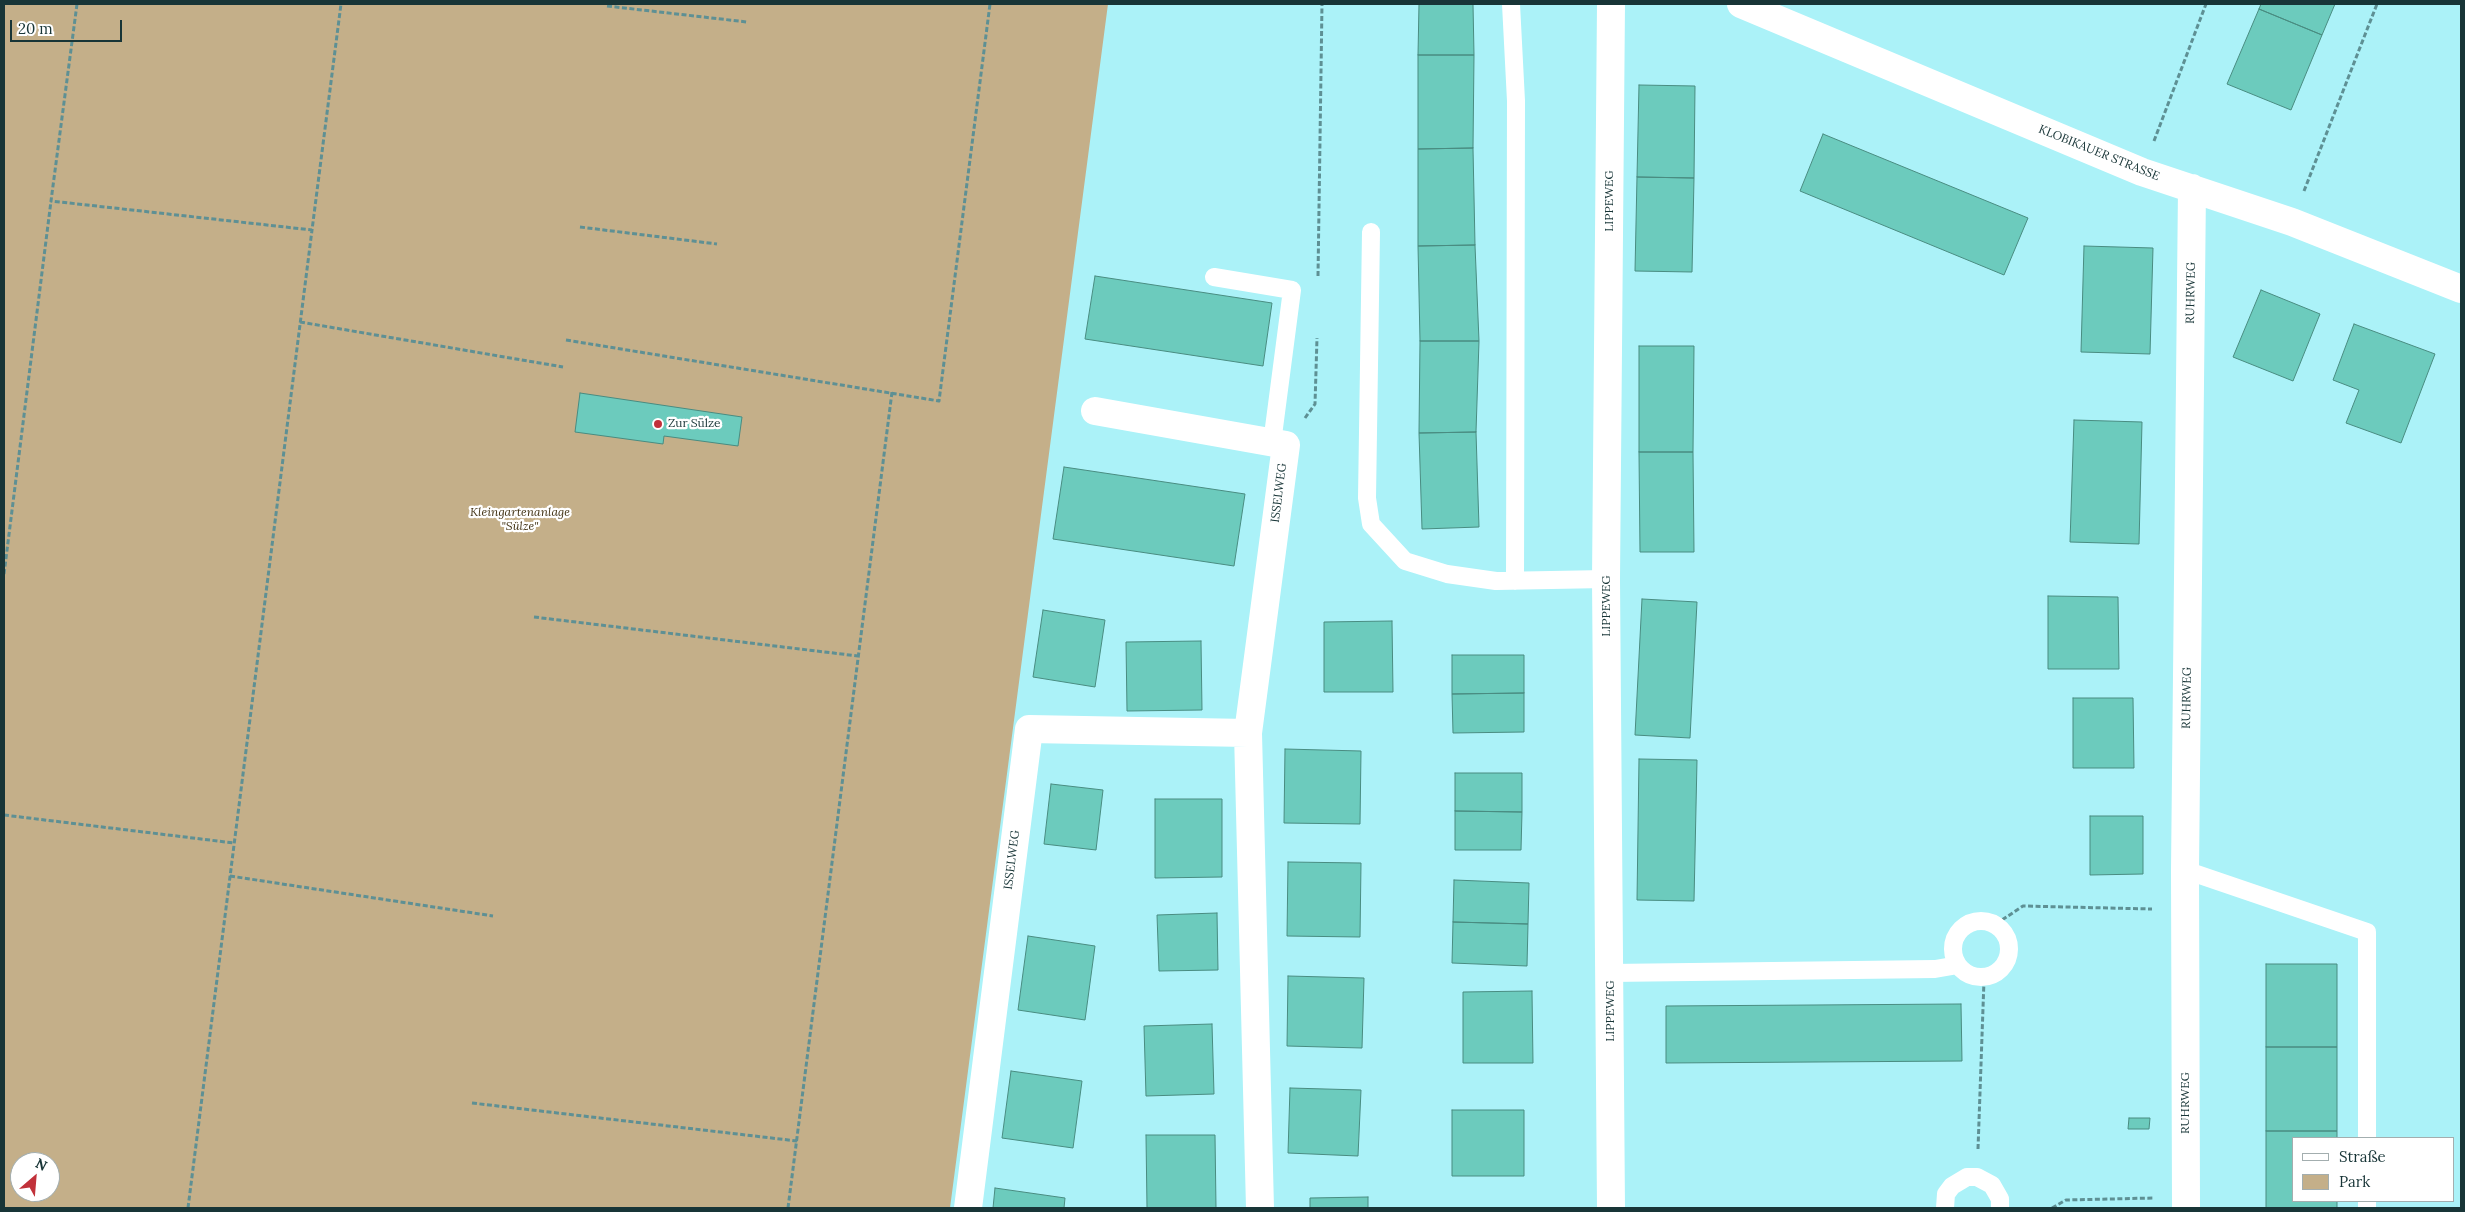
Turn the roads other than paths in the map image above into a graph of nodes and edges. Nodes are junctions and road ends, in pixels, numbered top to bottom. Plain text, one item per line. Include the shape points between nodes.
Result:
1 (1511, 4) edge
2 (1611, 4) edge
3 (1741, 4) edge
4 (2192, 188) junction
5 (1371, 232) dead end
6 (1214, 277) dead end
7 (2461, 289) edge
8 (1094, 412) dead end
9 (1279, 444) junction
10 (1606, 578) junction
11 (1515, 581) junction
12 (1248, 732) junction
13 (2185, 870) junction
14 (1958, 965) junction
15 (1610, 972) junction
16 (2367, 1137) edge
17 (2186, 1203) edge
18 (968, 1208) edge
19 (1260, 1208) edge
20 (1612, 1208) edge
21 (1945, 1208) edge
22 (2000, 1208) edge

1 - 11 lane via 1516,101
2 - 10 street, LIPPEWEG
3 - 4 street, KLOBIKAUER STRASSE via 2142,172
4 - 7 street, KLOBIKAUER STRASSE via 2292,222
4 - 13 street, RUHRWEG
5 - 11 lane via 1367,498 1371,524 1405,561 1447,574
6 - 9 lane via 1292,290
8 - 9 street
9 - 12 street, ISSELWEG
10 - 11 lane
10 - 15 street, LIPPEWEG
12 - 18 street, ISSELWEG via 1028,728
12 - 19 street, ISSELWEG
13 - 16 lane via 2367,932
13 - 17 street, RUHRWEG
14 - 14 lane via 1954,944 1960,930 1977,921 1996,924 2008,938 2009,954 2001,969 1984,977 1965,972
14 - 15 lane via 1935,969
15 - 20 street, LIPPEWEG
21 - 22 lane via 1946,1194 1967,1177 1977,1177 1992,1185 2000,1199

